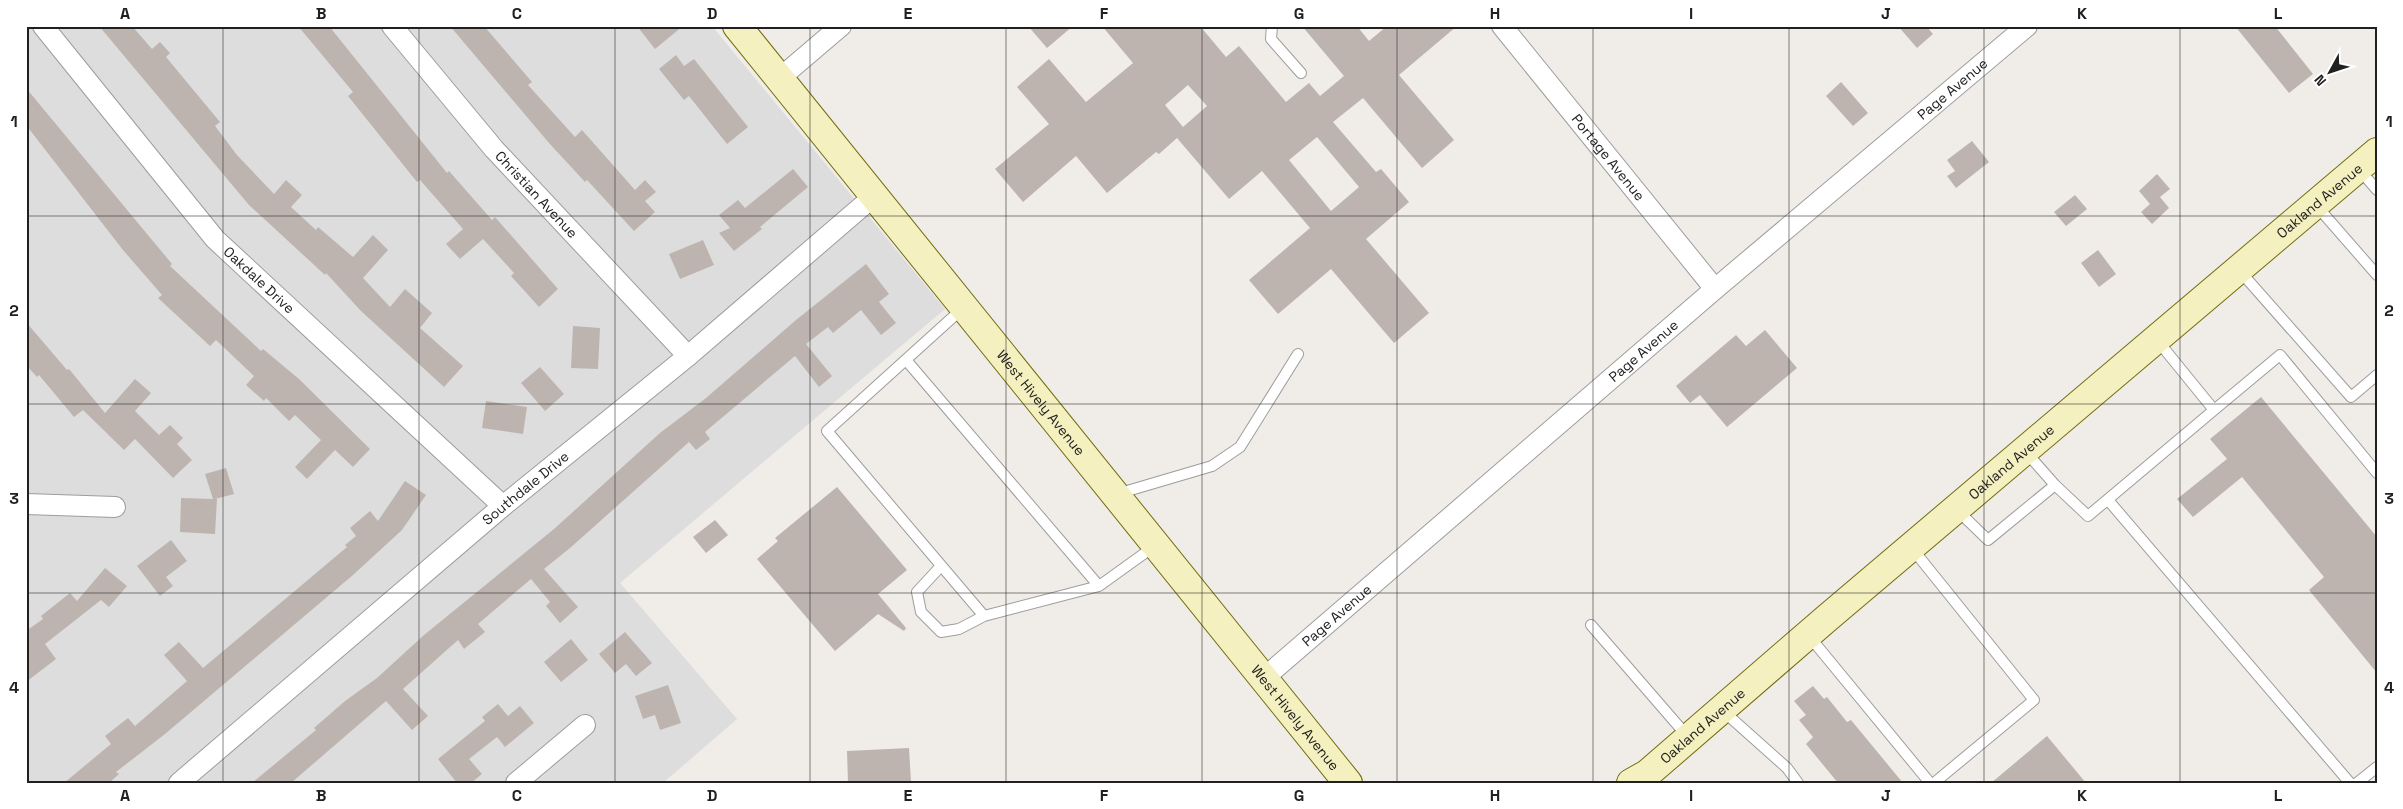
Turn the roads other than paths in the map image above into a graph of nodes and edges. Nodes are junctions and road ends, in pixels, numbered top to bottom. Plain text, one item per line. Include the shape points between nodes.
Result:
1 (43, 26) edge
2 (392, 26) edge
3 (737, 26) edge
4 (841, 26) edge
5 (1272, 26) edge
6 (1502, 26) edge
7 (2027, 26) edge
8 (1301, 73) dead end
9 (780, 78) junction
10 (2367, 160) edge
11 (2377, 190) edge
12 (874, 196) junction
13 (2315, 204) junction
14 (2238, 269) junction
15 (2377, 275) edge
16 (1715, 289) junction
17 (964, 307) junction
18 (2156, 339) junction
19 (1298, 354) dead end
20 (688, 356) junction
21 (906, 360) junction
22 (2377, 375) edge
23 (2214, 410) junction
24 (2024, 451) junction
25 (2377, 473) edge
26 (2055, 485) junction
27 (1116, 495) junction
28 (2108, 500) junction
29 (26, 504) edge
30 (503, 506) junction
31 (115, 507) dead end
32 (1956, 509) junction
33 (1157, 545) junction
34 (1911, 547) junction
35 (941, 566) junction
36 (1099, 586) junction
37 (984, 616) junction
38 (1591, 625) dead end
39 (1808, 635) junction
40 (1264, 678) junction
41 (1722, 710) junction
42 (585, 725) dead end
43 (1689, 738) junction
44 (2377, 767) edge
45 (1640, 780) edge
46 (1349, 781) edge
47 (179, 783) edge
48 (516, 783) edge
49 (1798, 783) edge
50 (1930, 783) edge
51 (1934, 783) edge
52 (2350, 783) edge
53 (2357, 783) edge

1 - 30 street, Oakdale Drive via 215,239
2 - 20 street, Christian Avenue via 494,149
3 - 9 street, West Hively Avenue
4 - 9 street
5 - 8 lane via 1272,40
6 - 16 street, Portage Avenue
7 - 16 street, Page Avenue
9 - 12 street, West Hively Avenue
10 - 11 lane
10 - 13 street, Oakland Avenue
12 - 17 street, West Hively Avenue
12 - 20 street, Southdale Drive
13 - 14 street, Oakland Avenue
13 - 15 lane
14 - 18 street, Oakland Avenue
14 - 22 lane via 2351,397
16 - 40 street, Page Avenue
17 - 21 lane
17 - 27 street, West Hively Avenue
18 - 23 lane
18 - 24 street, Oakland Avenue
19 - 27 lane via 1240,447 1212,466
20 - 30 street, Southdale Drive
21 - 35 lane via 827,431
21 - 36 lane
23 - 25 lane via 2280,355
23 - 28 lane
24 - 26 lane
24 - 32 street, Oakland Avenue
26 - 28 lane via 2088,516
26 - 32 lane via 1988,540
27 - 33 street, West Hively Avenue
28 - 52 lane
29 - 31 street
30 - 47 street, Southdale Drive
32 - 34 street, Oakland Avenue
33 - 36 lane
33 - 40 street, West Hively Avenue
34 - 39 street, Oakland Avenue
34 - 51 lane via 2034,700
35 - 37 lane
35 - 37 lane via 918,592 921,612 941,632 959,630
36 - 37 lane
38 - 43 lane
39 - 41 street, Oakland Avenue
39 - 50 lane
40 - 46 street, West Hively Avenue
41 - 43 street, Oakland Avenue
41 - 49 lane via 1787,768
42 - 48 street
43 - 45 street, Oakland Avenue
44 - 53 lane

